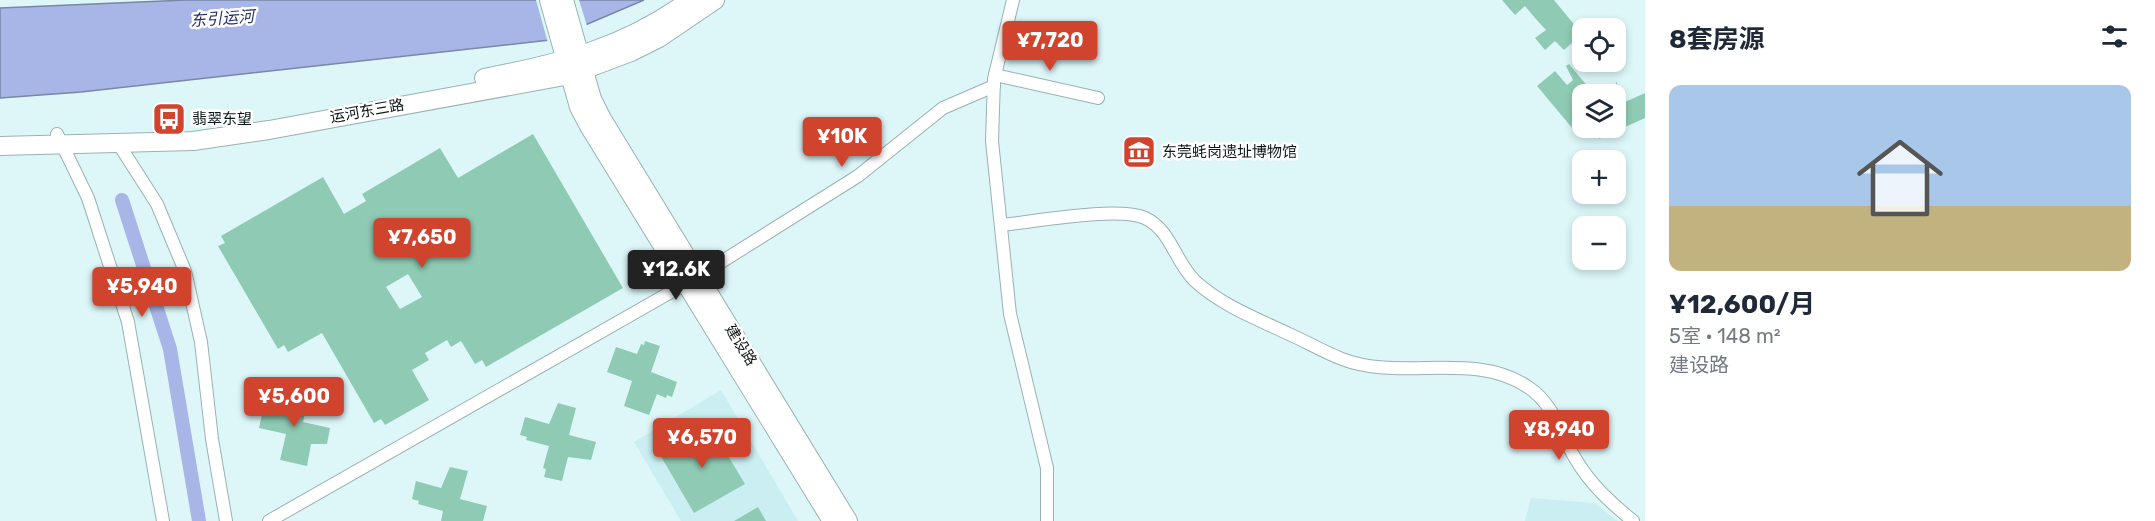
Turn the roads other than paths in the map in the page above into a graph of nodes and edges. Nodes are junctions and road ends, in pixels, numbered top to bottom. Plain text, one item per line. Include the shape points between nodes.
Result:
1 (549, 0) edge
2 (564, 0) edge
3 (690, 0) edge
4 (715, 0) edge
5 (1013, 0) edge
6 (568, 41) junction
7 (575, 66) junction
8 (994, 80) junction
9 (1098, 98) dead end
10 (0, 136) edge
11 (59, 139) junction
12 (118, 143) junction
13 (0, 146) edge
14 (1001, 225) junction
15 (692, 279) junction
16 (163, 521) edge
17 (226, 521) edge
18 (269, 521) edge
19 (831, 521) edge
20 (849, 521) edge
21 (1047, 521) edge
22 (1633, 521) edge

1 - 6 street
2 - 6 street
3 - 7 street, 运河东三路
4 - 7 street, 运河东三路 via 659,38 612,62
5 - 8 street
6 - 7 street, 建设路
7 - 11 street, 运河东三路 via 244,123
7 - 12 street, 运河东三路 via 269,130 193,141
7 - 15 street, 建设路 via 579,107 589,126
8 - 9 street
8 - 14 street via 992,141
8 - 15 street via 943,108 858,176
10 - 11 street, 运河东三路
11 - 12 street, 运河东三路
11 - 13 street, 运河东三路
11 - 16 street via 87,198 128,322
12 - 17 street via 158,204 185,271 201,342
14 - 21 street via 1010,314 1047,468
14 - 22 street via 1137,215 1160,229 1191,277 1230,306 1342,359 1374,366 1477,369 1507,376 1541,398 1590,480
15 - 18 street
15 - 19 street, 建设路
15 - 20 street, 建设路

